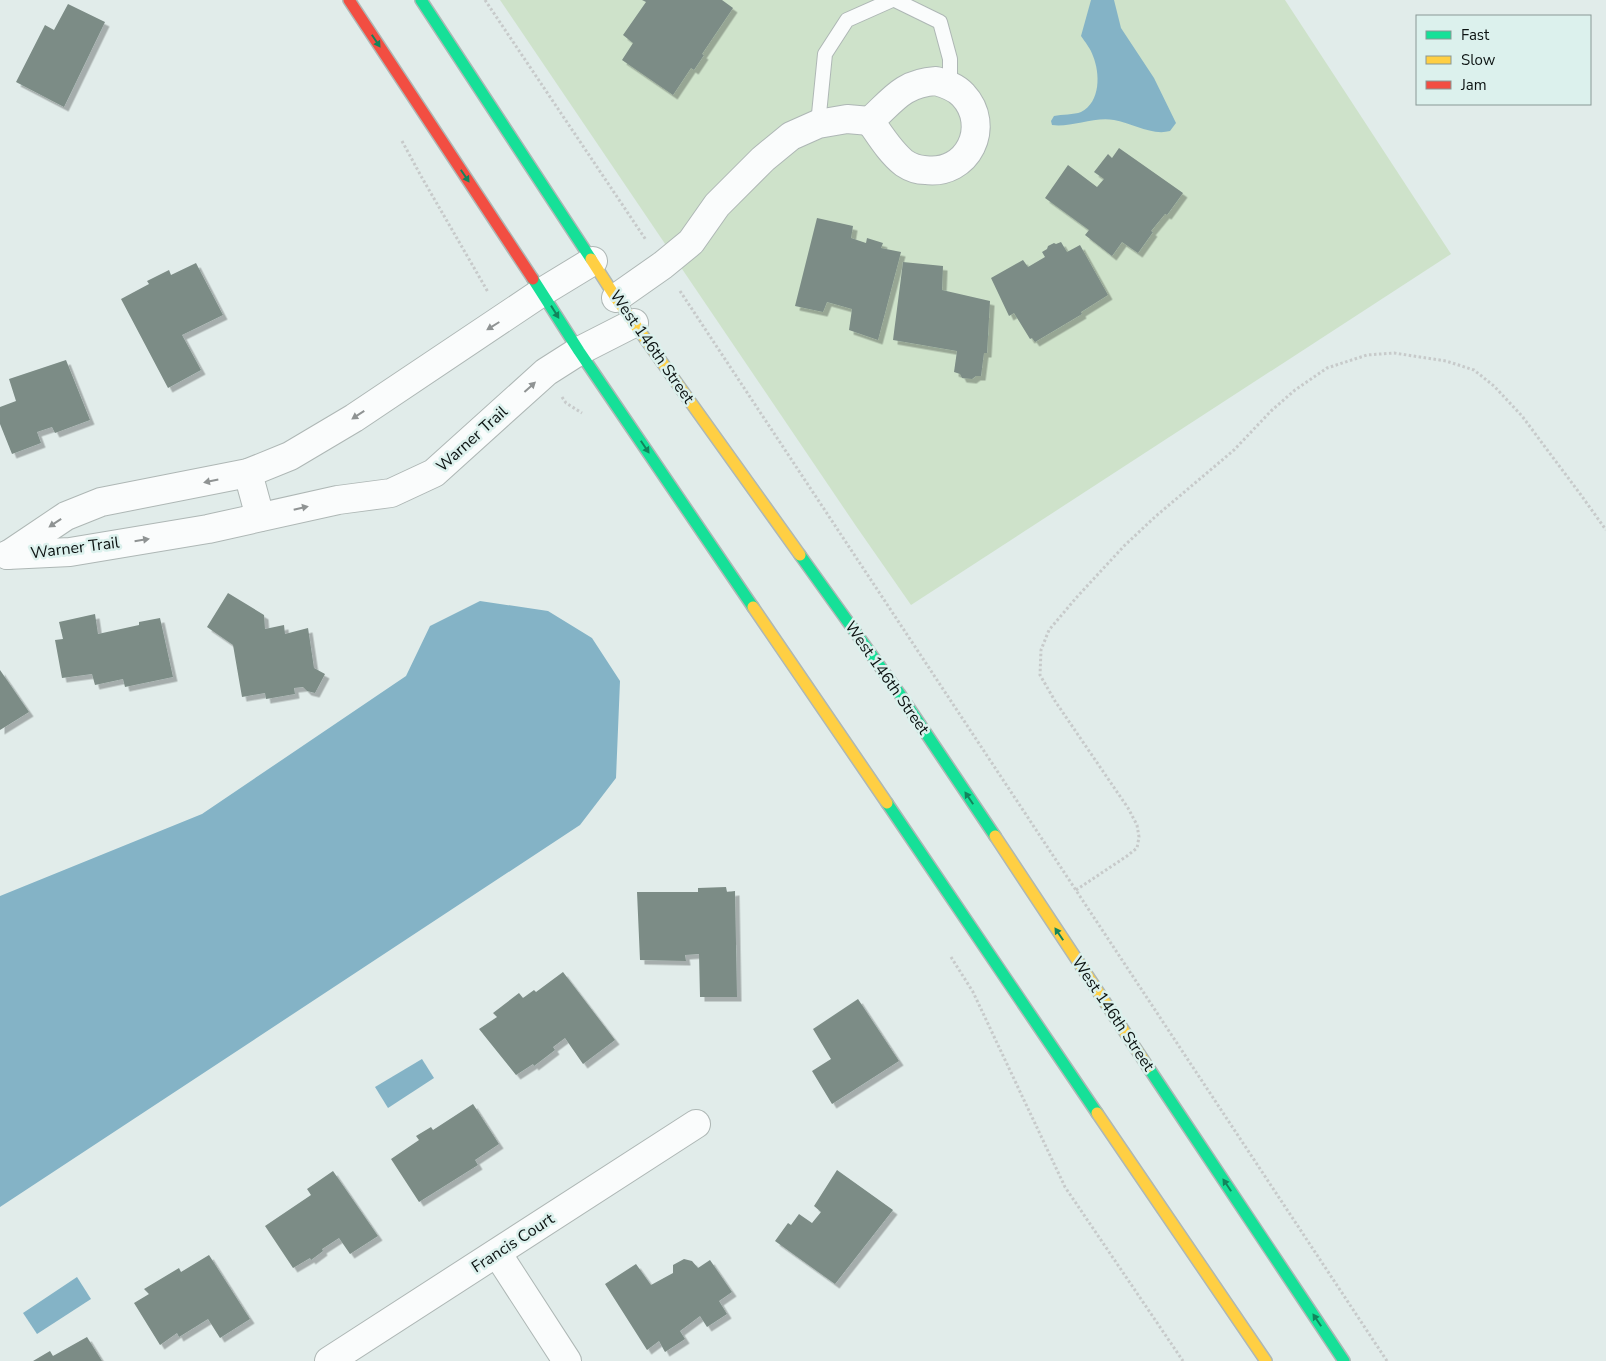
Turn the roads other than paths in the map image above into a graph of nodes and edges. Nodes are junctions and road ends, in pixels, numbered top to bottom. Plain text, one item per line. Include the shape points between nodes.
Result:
1 (349, 0) edge
2 (421, 0) edge
3 (894, 0) edge
4 (950, 85) junction
5 (870, 121) junction
6 (818, 124) junction
7 (593, 261) junction
8 (542, 292) junction
9 (616, 298) junction
10 (634, 323) junction
11 (579, 351) junction
12 (248, 473) junction
13 (260, 517) junction
14 (3, 557) edge
15 (696, 1124) dead end
16 (497, 1253) junction
17 (329, 1361) edge
18 (567, 1361) edge
19 (1266, 1361) edge
20 (1344, 1361) edge

1 -> 8 main road
2 - 7 main road, West 146th Street
3 - 4 lane via 940,22 950,59
3 - 6 lane via 847,20 825,54
4 - 5 street via 936,81 908,87
4 - 5 street via 971,105 976,133 971,148 948,168 918,170 904,163
5 - 6 street via 847,119
6 - 9 street via 791,136 763,158 717,205 691,242
7 - 8 street, Warner Trail
7 - 9 main road, West 146th Street
8 -> 11 main road
8 -> 12 street, Warner Trail via 354,418 290,456
9 - 10 main road, West 146th Street
10 - 11 street, Warner Trail
20 -> 10 main road, West 146th Street via 899,693
13 -> 11 street, Warner Trail via 338,500 391,493 434,473 546,372
11 -> 19 main road
12 - 13 street
12 -> 14 street, Warner Trail via 101,502 66,516
14 -> 13 street, Warner Trail via 70,552
15 - 16 street, Francis Court
16 - 17 street, Francis Court
16 - 18 street

